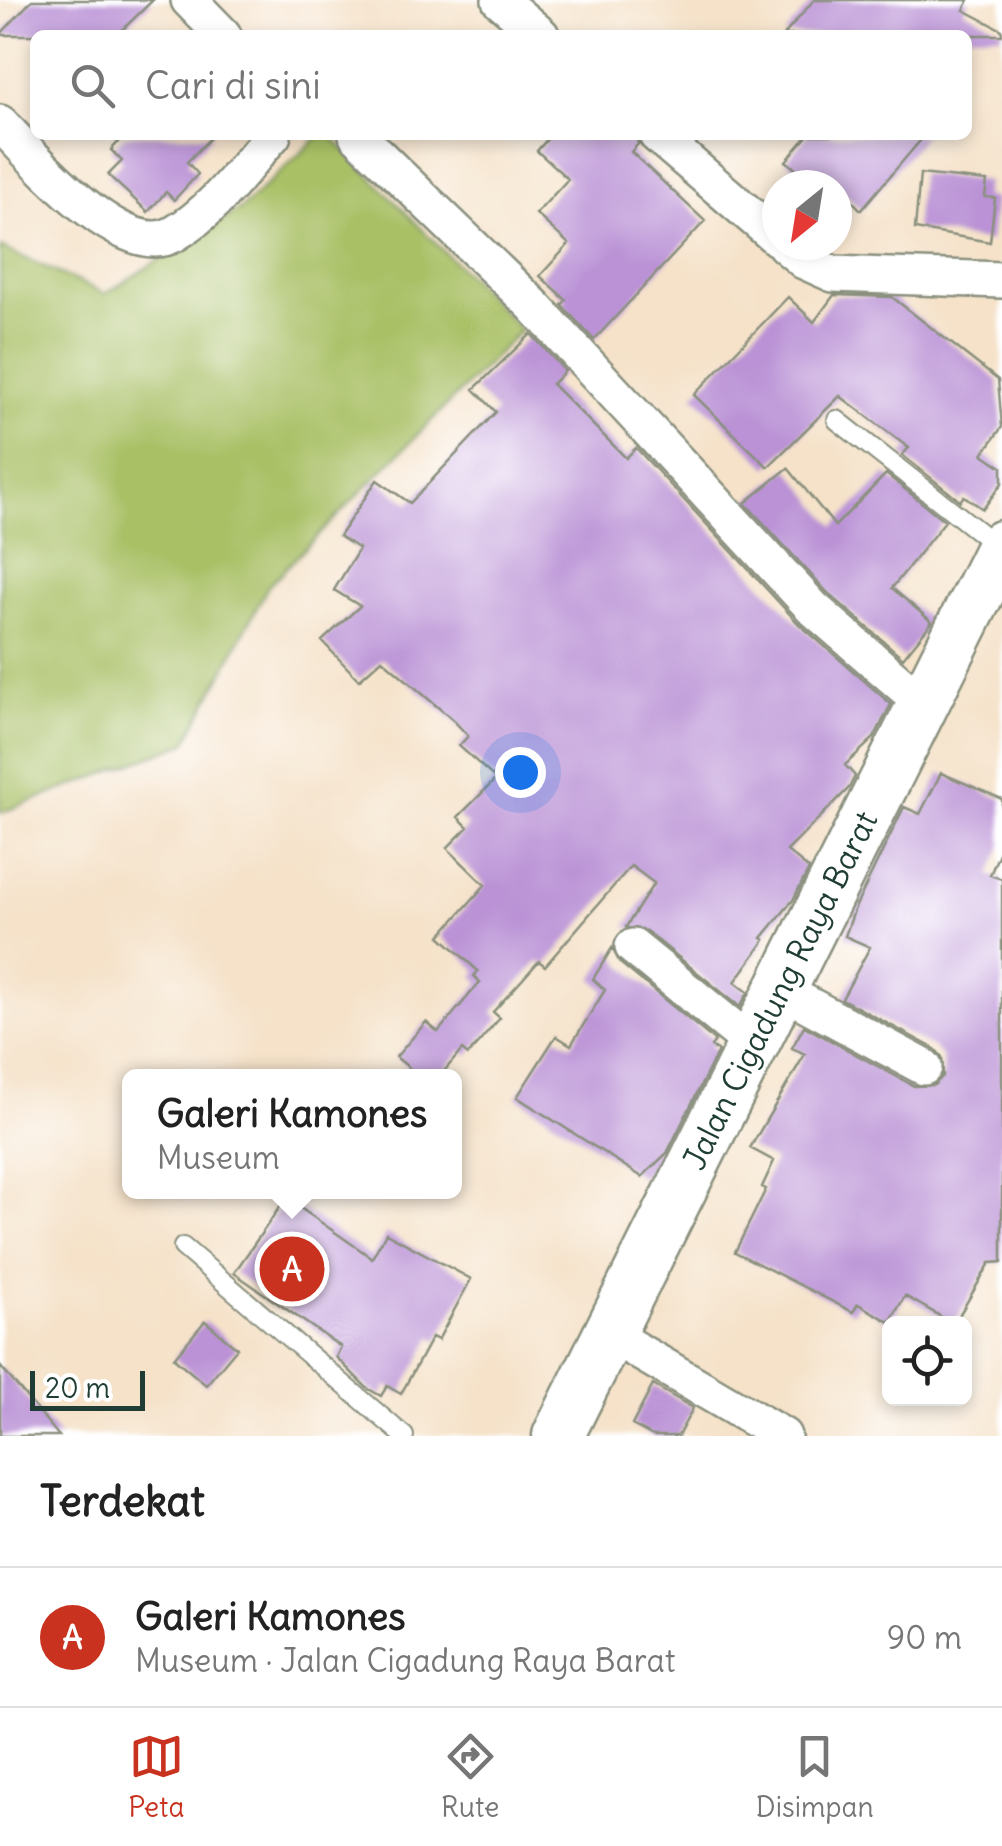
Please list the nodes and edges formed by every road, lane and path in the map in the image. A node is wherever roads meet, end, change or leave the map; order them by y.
1 (189, 0) edge
2 (500, 0) edge
3 (218, 30) edge
4 (535, 30) edge
5 (0, 123) edge
6 (269, 140) edge
7 (362, 140) edge
8 (663, 140) edge
9 (762, 225) edge
10 (803, 260) edge
11 (1002, 280) edge
12 (837, 420) dead end
13 (1001, 547) edge
14 (926, 704) junction
15 (633, 947) dead end
16 (779, 989) junction
17 (751, 1043) junction
18 (924, 1066) dead end
19 (182, 1247) dead end
20 (608, 1334) junction
21 (404, 1436) edge
22 (558, 1436) edge
23 (783, 1436) edge

1 - 3 street
2 - 4 street
5 - 6 street
7 - 14 street
8 - 9 street
10 - 11 street
12 - 13 lane
13 - 14 street, Jalan Cigadung Raya Barat
14 - 16 street, Jalan Cigadung Raya Barat
15 - 17 street
16 - 17 street, Jalan Cigadung Raya Barat
16 - 18 street
17 - 20 street, Jalan Cigadung Raya Barat
19 - 21 lane
20 - 22 street, Jalan Cigadung Raya Barat
20 - 23 street

